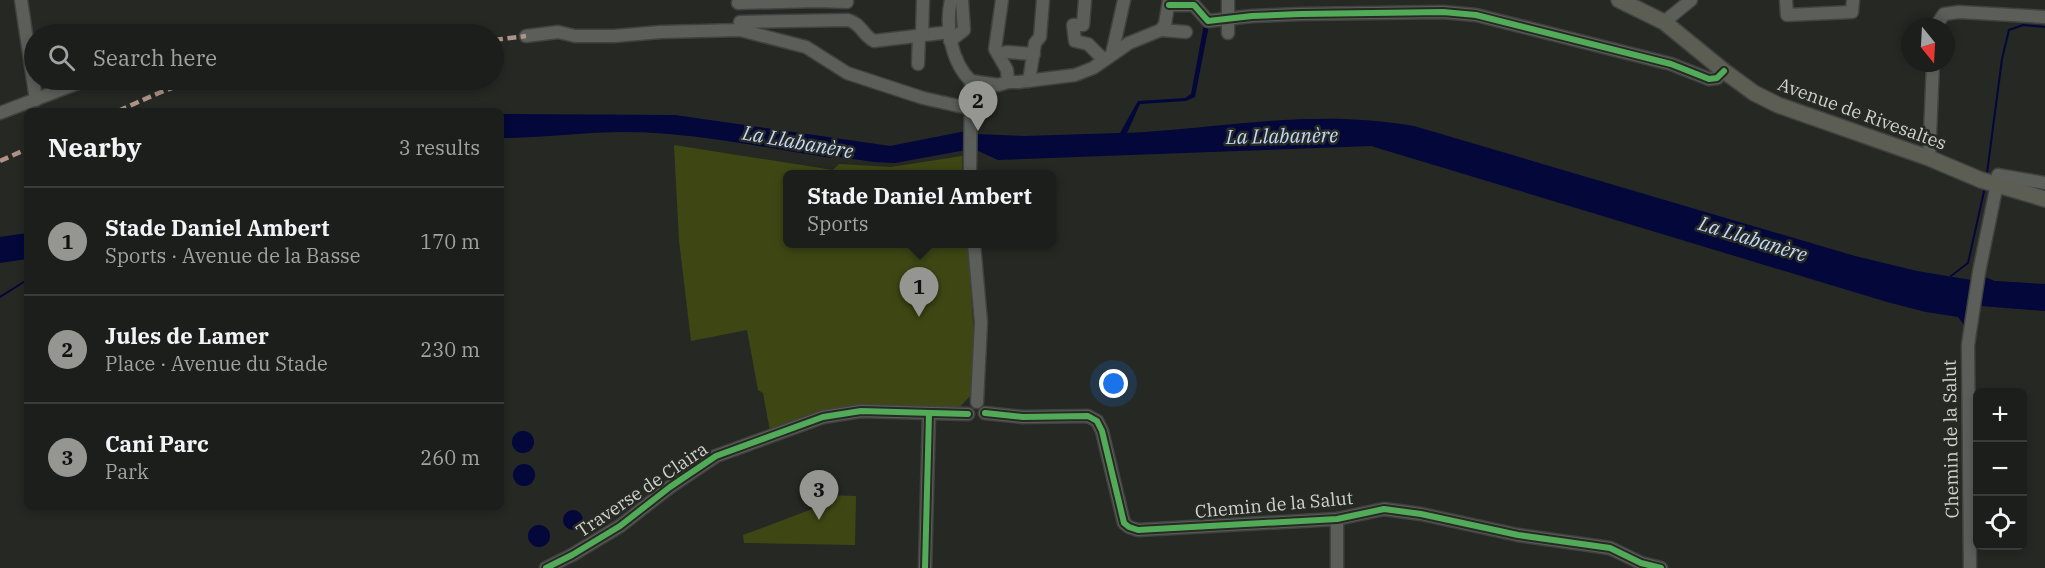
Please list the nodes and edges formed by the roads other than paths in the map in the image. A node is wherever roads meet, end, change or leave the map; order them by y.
1 (21, 0) edge
2 (817, 0) edge
3 (923, 0) edge
4 (951, 0) edge
5 (962, 0) edge
6 (1002, 0) edge
7 (1043, 0) edge
8 (1085, 0) edge
9 (1124, 0) edge
10 (1228, 0) edge
11 (1619, 0) edge
12 (1691, 0) edge
13 (1786, 0) edge
14 (1853, 0) edge
15 (738, 2) edge
16 (847, 2) dead end
17 (1169, 2) edge
18 (1194, 3) edge
19 (2045, 17) edge
20 (1941, 18) edge
21 (818, 20) junction
22 (1227, 20) junction
23 (1664, 22) junction
24 (25, 24) edge
25 (740, 26) junction
26 (1161, 30) junction
27 (1186, 32) dead end
28 (1228, 33) dead end
29 (921, 35) junction
30 (526, 36) dead end
31 (950, 36) junction
32 (998, 54) junction
33 (1034, 54) junction
34 (1108, 57) junction
35 (918, 64) dead end
36 (1724, 71) junction
37 (1933, 72) edge
38 (971, 81) junction
39 (1029, 81) junction
40 (1008, 82) junction
41 (34, 90) edge
42 (60, 90) edge
43 (36, 100) junction
44 (972, 109) junction
45 (0, 113) edge
46 (1929, 158) junction
47 (970, 170) edge
48 (1998, 180) junction
49 (2045, 183) edge
50 (2045, 199) edge
51 (974, 248) edge
52 (977, 402) junction
53 (985, 413) junction
54 (929, 414) junction
55 (968, 414) junction
56 (1337, 519) junction
57 (1643, 565) edge
58 (546, 568) edge
59 (925, 568) edge
60 (1337, 568) edge
61 (1660, 568) edge
62 (1970, 568) edge

1 - 24 street
2 - 15 street
2 - 16 street
2 - 21 street
3 - 29 street
4 - 31 street
5 - 31 street
6 - 32 street
7 - 33 street
8 - 34 street
9 - 34 street
10 - 22 street
11 - 23 main road, Avenue de Rivesaltes
12 - 23 street
13 - 14 street
15 - 25 street
17 - 18 street
17 - 26 street
18 - 22 street
19 - 20 street
21 - 25 street
21 - 29 street
22 - 28 street
22 - 36 street
23 - 36 main road, Avenue de Rivesaltes
25 - 30 street
25 - 44 street
26 - 27 street
26 - 34 street
29 - 31 street
29 - 35 street
31 - 38 street
32 - 33 street
32 - 40 street
33 - 39 street
34 - 39 street
36 - 46 main road, Avenue de Rivesaltes
37 - 46 street
38 - 40 street
38 - 44 street
39 - 40 street
41 - 43 street
42 - 43 street
43 - 45 street
44 - 47 street
46 - 48 main road, Avenue de Rivesaltes
48 - 49 street
48 - 50 main road, Avenue de Rivesaltes
48 - 62 street, Chemin de la Salut
51 - 52 street
52 - 53 street
52 - 55 street
53 - 55 street
53 - 56 street, Chemin de la Salut
54 - 55 street, Traverse de Claira
54 - 58 street, Traverse de Claira
54 - 59 street
56 - 57 street, Chemin de la Salut
56 - 60 street
57 - 61 street, Chemin de la Salut

